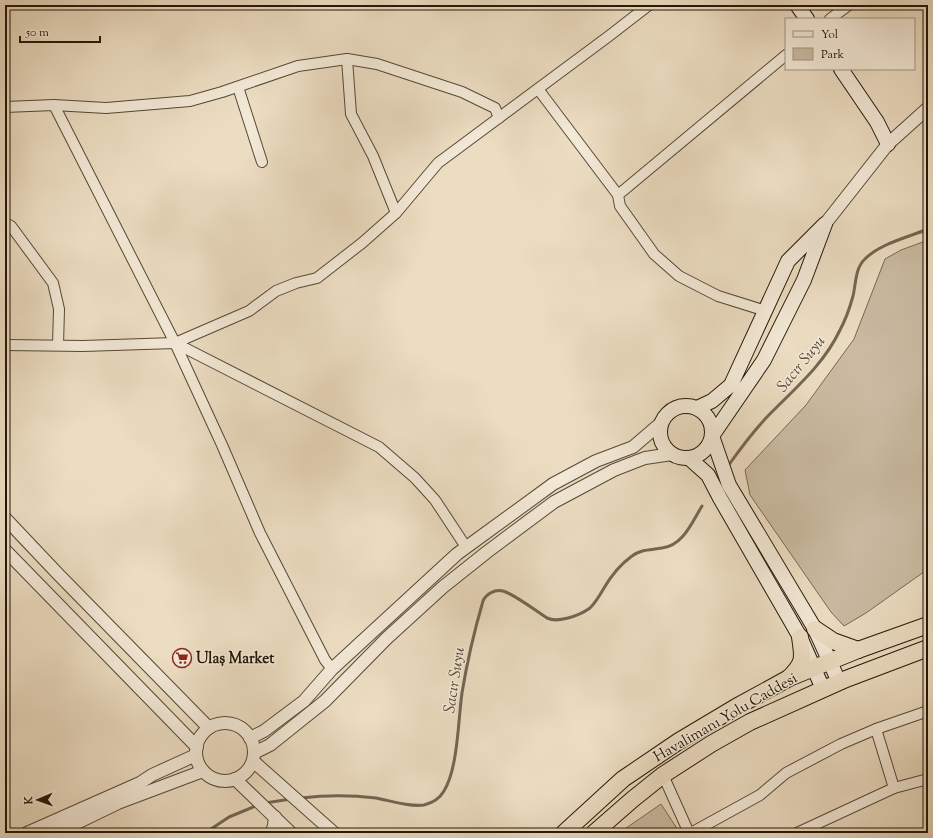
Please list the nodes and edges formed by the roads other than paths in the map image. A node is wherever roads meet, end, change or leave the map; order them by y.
1 (649, 5) edge
2 (797, 5) edge
3 (849, 5) edge
4 (806, 18) edge
5 (831, 18) edge
6 (785, 56) edge
7 (347, 59) junction
8 (842, 70) edge
9 (238, 87) junction
10 (538, 88) junction
11 (54, 105) junction
12 (5, 107) edge
13 (928, 108) edge
14 (499, 118) junction
15 (888, 144) junction
16 (262, 162) dead end
17 (618, 195) junction
18 (396, 213) junction
19 (5, 223) edge
20 (825, 224) junction
21 (766, 311) junction
22 (175, 343) junction
23 (5, 345) edge
24 (58, 345) junction
25 (697, 408) junction
26 (661, 423) junction
27 (712, 436) junction
28 (672, 454) junction
29 (689, 458) junction
30 (5, 518) edge
31 (466, 547) junction
32 (5, 550) edge
33 (928, 625) edge
34 (815, 629) junction
35 (800, 637) junction
36 (928, 648) edge
37 (858, 650) junction
38 (831, 662) junction
39 (814, 668) junction
40 (332, 669) junction
41 (789, 678) junction
42 (839, 682) junction
43 (823, 689) junction
44 (928, 711) edge
45 (209, 728) junction
46 (876, 729) junction
47 (250, 738) junction
48 (197, 751) junction
49 (253, 757) junction
50 (203, 771) junction
51 (663, 775) junction
52 (235, 779) junction
53 (928, 779) edge
54 (894, 788) junction
55 (275, 817) junction
56 (27, 833) edge
57 (56, 833) edge
58 (272, 833) edge
59 (291, 833) edge
60 (334, 833) edge
61 (564, 833) edge
62 (594, 833) edge
63 (690, 833) edge
64 (797, 833) edge

1 - 10 street
2 - 4 main road
3 - 5 street
6 - 17 street
7 - 9 street
7 - 14 street
7 - 18 street
8 - 15 main road
9 - 11 street
9 - 16 street
10 - 14 street
10 - 17 street
11 - 12 street
11 - 22 street
13 - 15 street
14 - 18 street
15 - 20 street
17 - 21 street
18 - 22 street
19 - 24 street
20 - 21 main road
20 - 27 main road
21 - 25 main road
22 - 24 street
22 - 31 street
22 - 40 street
23 - 24 street
25 - 26 main road
25 - 27 main road
26 - 28 main road
26 - 31 street
27 - 29 main road
27 - 34 main road
28 - 29 main road
28 - 49 street
29 - 35 main road
30 - 45 street
31 - 40 street
32 - 48 street
33 - 37 highway, Havalimanı Yolu Caddesi
34 - 37 highway
34 - 38 main road
35 - 39 main road
35 - 41 highway
36 - 42 highway, Havalimanı Yolu Caddesi
37 - 38 highway, Havalimanı Yolu Caddesi
38 - 39 highway, Havalimanı Yolu Caddesi
38 - 42 main road
39 - 41 highway, Havalimanı Yolu Caddesi
39 - 43 main road
40 - 47 street
41 - 61 highway, Havalimanı Yolu Caddesi
42 - 43 highway, Havalimanı Yolu Caddesi
43 - 51 highway, Havalimanı Yolu Caddesi
44 - 46 street
45 - 47 street
45 - 48 street
46 - 54 street
46 - 63 street
47 - 49 street
48 - 50 street
48 - 56 street
49 - 52 street
49 - 60 street
50 - 52 street
50 - 57 street
51 - 62 highway, Havalimanı Yolu Caddesi
51 - 63 street
52 - 55 street
53 - 54 street
54 - 64 street
55 - 58 street
55 - 59 street

